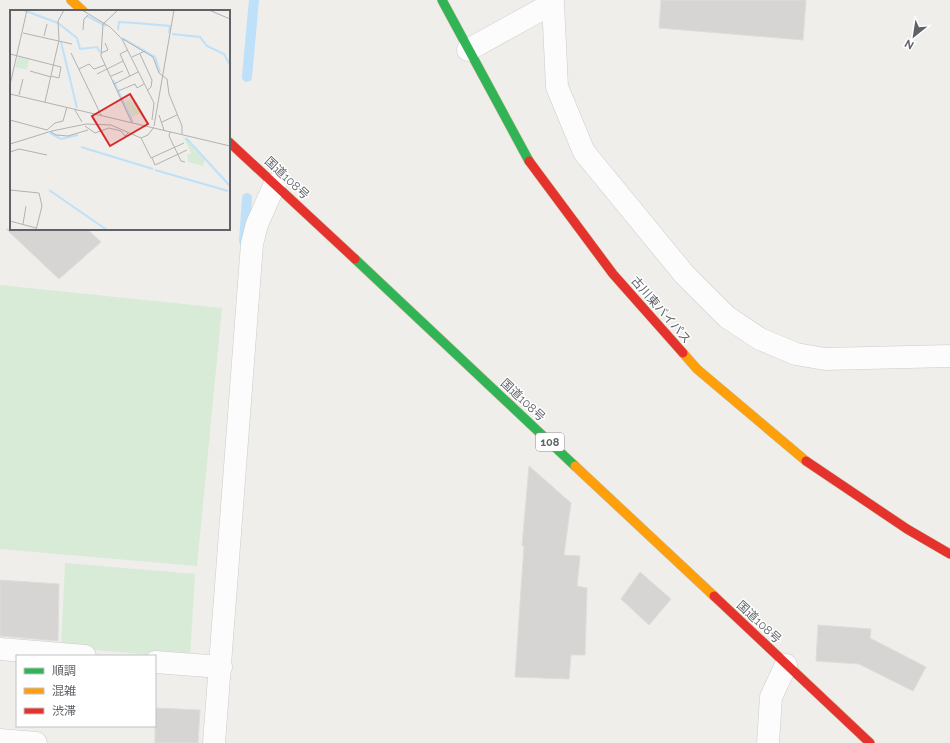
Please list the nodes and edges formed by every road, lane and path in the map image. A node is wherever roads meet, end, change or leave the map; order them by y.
1 (71, 0) edge
2 (442, 0) edge
3 (82, 10) edge
4 (468, 50) junction
5 (230, 143) edge
6 (275, 184) junction
7 (950, 356) edge
8 (950, 554) edge
9 (0, 649) edge
10 (73, 655) edge
11 (156, 662) edge
12 (786, 664) junction
13 (221, 668) junction
14 (0, 740) edge
15 (36, 743) edge
16 (214, 743) edge
17 (768, 743) edge
18 (870, 743) edge

1 - 3 highway
2 - 4 highway, 古川東バイパス
4 - 7 street
4 - 8 highway, 古川東バイパス
5 - 6 highway, 国道108号 / 108
6 - 12 highway, 国道108号 / 108
6 - 13 street
9 - 10 street
11 - 13 street
12 - 17 street
12 - 18 highway, 国道108号 / 108
13 - 16 street
14 - 15 street

